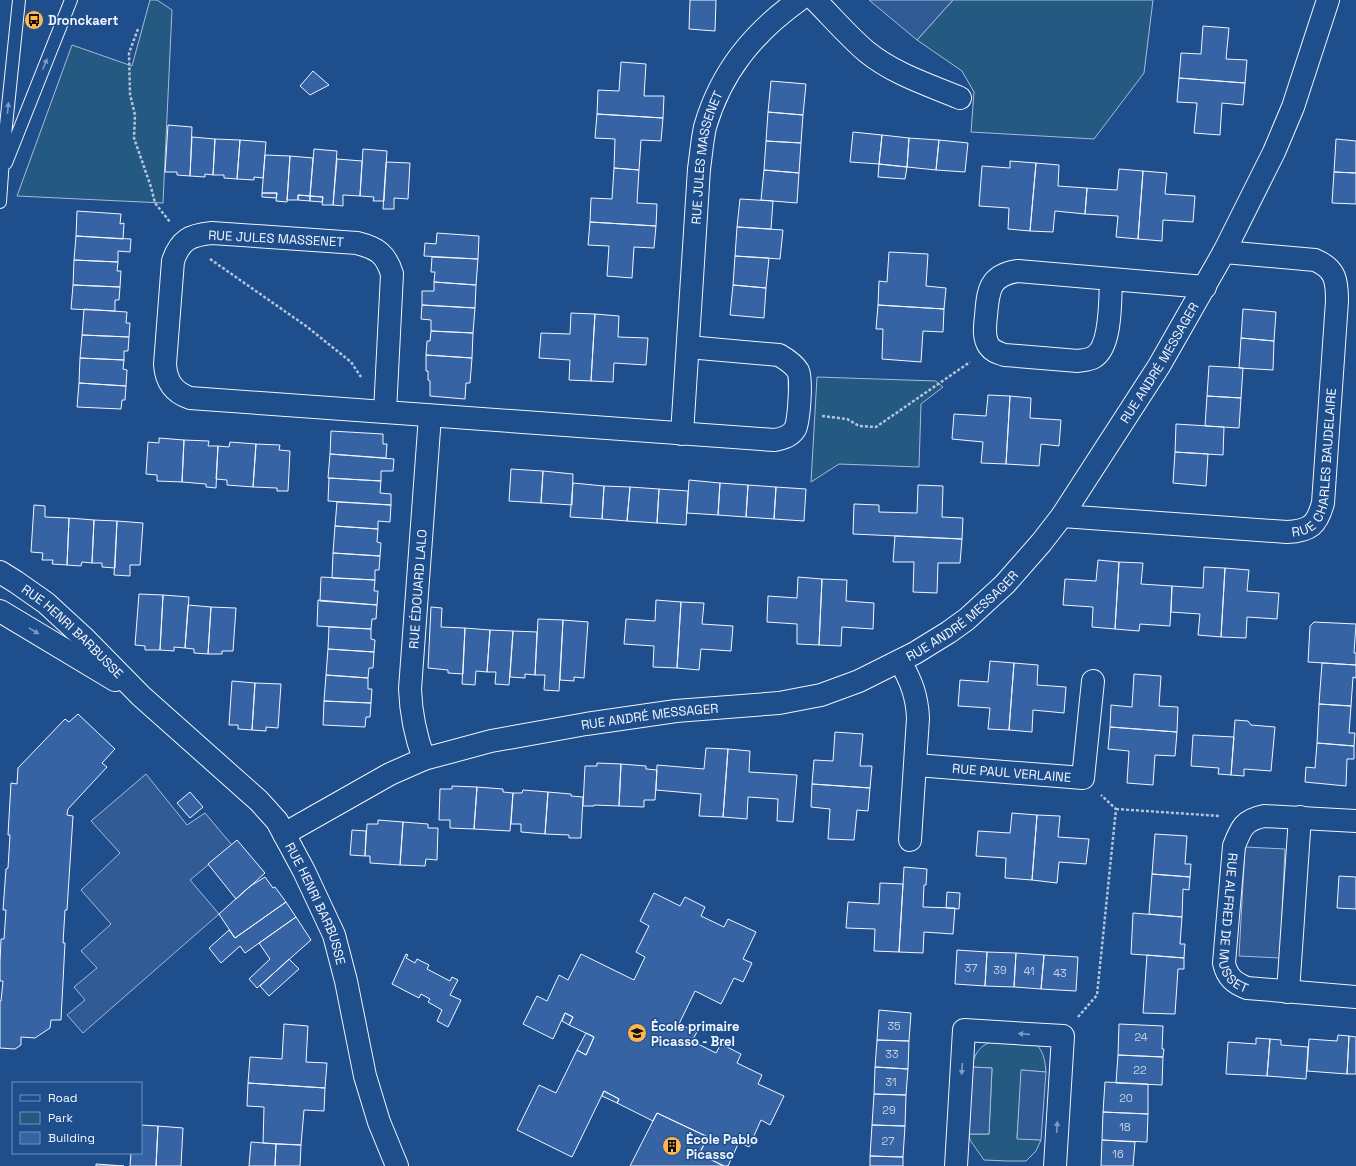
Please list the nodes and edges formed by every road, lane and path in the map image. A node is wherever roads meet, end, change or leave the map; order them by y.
1 (19, 0) edge
2 (71, 0) edge
3 (799, 0) edge
4 (815, 0) edge
5 (1328, 0) edge
6 (138, 29) dead end
7 (960, 98) dead end
8 (1, 176) edge
9 (0, 202) edge
10 (185, 241) junction
11 (1224, 252) junction
12 (1111, 279) junction
13 (1205, 287) junction
14 (688, 347) junction
15 (990, 348) junction
16 (363, 381) dead end
17 (385, 412) junction
18 (430, 416) junction
19 (797, 421) junction
20 (682, 434) junction
21 (1062, 516) junction
22 (0, 572) edge
23 (0, 611) edge
24 (900, 661) junction
25 (1093, 681) dead end
26 (142, 696) junction
27 (424, 759) junction
28 (916, 765) junction
29 (1083, 778) junction
30 (1116, 809) junction
31 (1300, 818) junction
32 (1252, 819) junction
33 (1356, 821) edge
34 (284, 834) junction
35 (910, 840) dead end
36 (1288, 992) junction
37 (1356, 997) edge
38 (1063, 1036) junction
39 (397, 1166) edge
40 (956, 1166) edge
41 (1055, 1166) edge

8 -> 1 lane
8 -> 2 lane
3 - 14 street, RUE JULES MASSENET
4 - 7 street
5 - 11 street, RUE ANDRÉ MESSAGER
6 - 10 path
8 - 9 lane
10 - 16 path
10 - 17 street, RUE JULES MASSENET
10 - 17 street
11 - 13 street, RUE ANDRÉ MESSAGER
11 - 21 street, RUE CHARLES BAUDELAIRE
12 - 13 street
12 - 15 street
12 - 15 street
13 - 21 street, RUE ANDRÉ MESSAGER
14 - 19 street
14 - 20 street, RUE JULES MASSENET
15 - 19 path
17 - 18 street
18 - 20 street
18 - 27 street, RUE ÉDOUARD LALO
19 - 20 street
21 - 24 street, RUE ANDRÉ MESSAGER
22 - 26 street, RUE HENRI BARBUSSE
23 -> 26 street, RUE HENRI BARBUSSE
24 - 27 street, RUE ANDRÉ MESSAGER
24 - 28 street
25 - 29 street, RUE PAUL VERLAINE
26 - 34 street, RUE HENRI BARBUSSE
27 - 34 street, RUE ANDRÉ MESSAGER
28 - 29 street, RUE PAUL VERLAINE
28 - 35 street
29 - 30 path
30 - 32 path
30 - 38 path
31 - 32 street
31 - 33 street
31 - 36 street
32 - 36 street, RUE ALFRED DE MUSSET
34 - 39 street, RUE HENRI BARBUSSE
36 - 37 street, RUE ALFRED DE MUSSET
38 -> 40 street
41 -> 38 street

